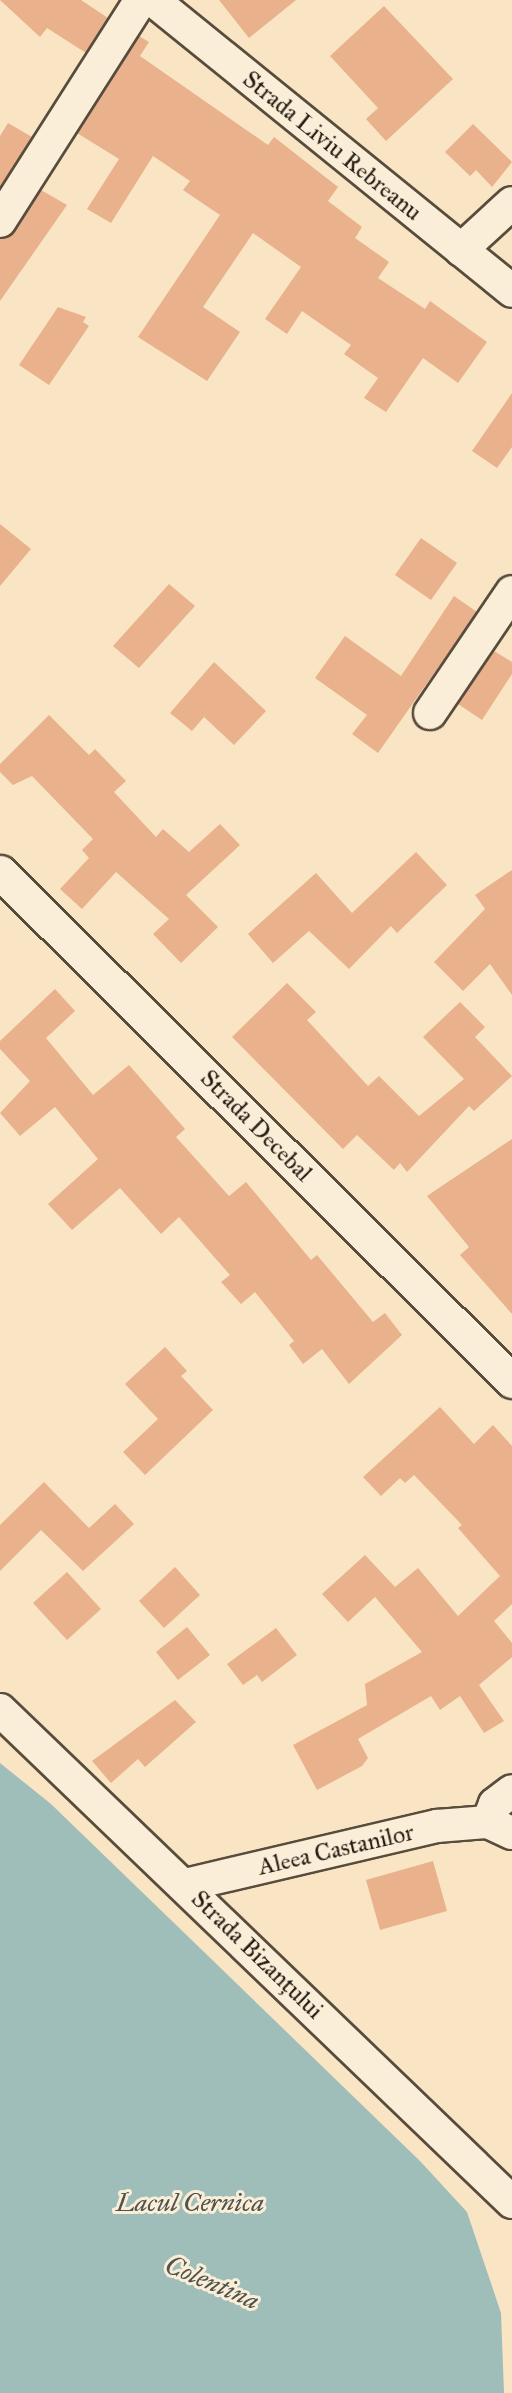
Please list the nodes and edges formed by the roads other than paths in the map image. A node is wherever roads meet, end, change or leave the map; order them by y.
1 (141, 0) edge
2 (153, 0) edge
3 (512, 203) edge
4 (0, 221) edge
5 (461, 250) junction
6 (512, 291) edge
7 (512, 592) edge
8 (430, 714) dead end
9 (0, 872) edge
10 (512, 1381) edge
11 (0, 1710) edge
12 (512, 1791) edge
13 (500, 1827) edge
14 (185, 1885) junction
15 (512, 2202) edge

1 - 4 street
2 - 5 street, Strada Liviu Rebreanu
3 - 5 street
5 - 6 street, Strada Liviu Rebreanu
7 - 8 street
9 - 10 main road, Strada Decebal
11 - 14 street, Strada Bizanțului
12 - 13 street
13 - 14 street, Aleea Castanilor
14 - 15 street, Strada Bizanțului

